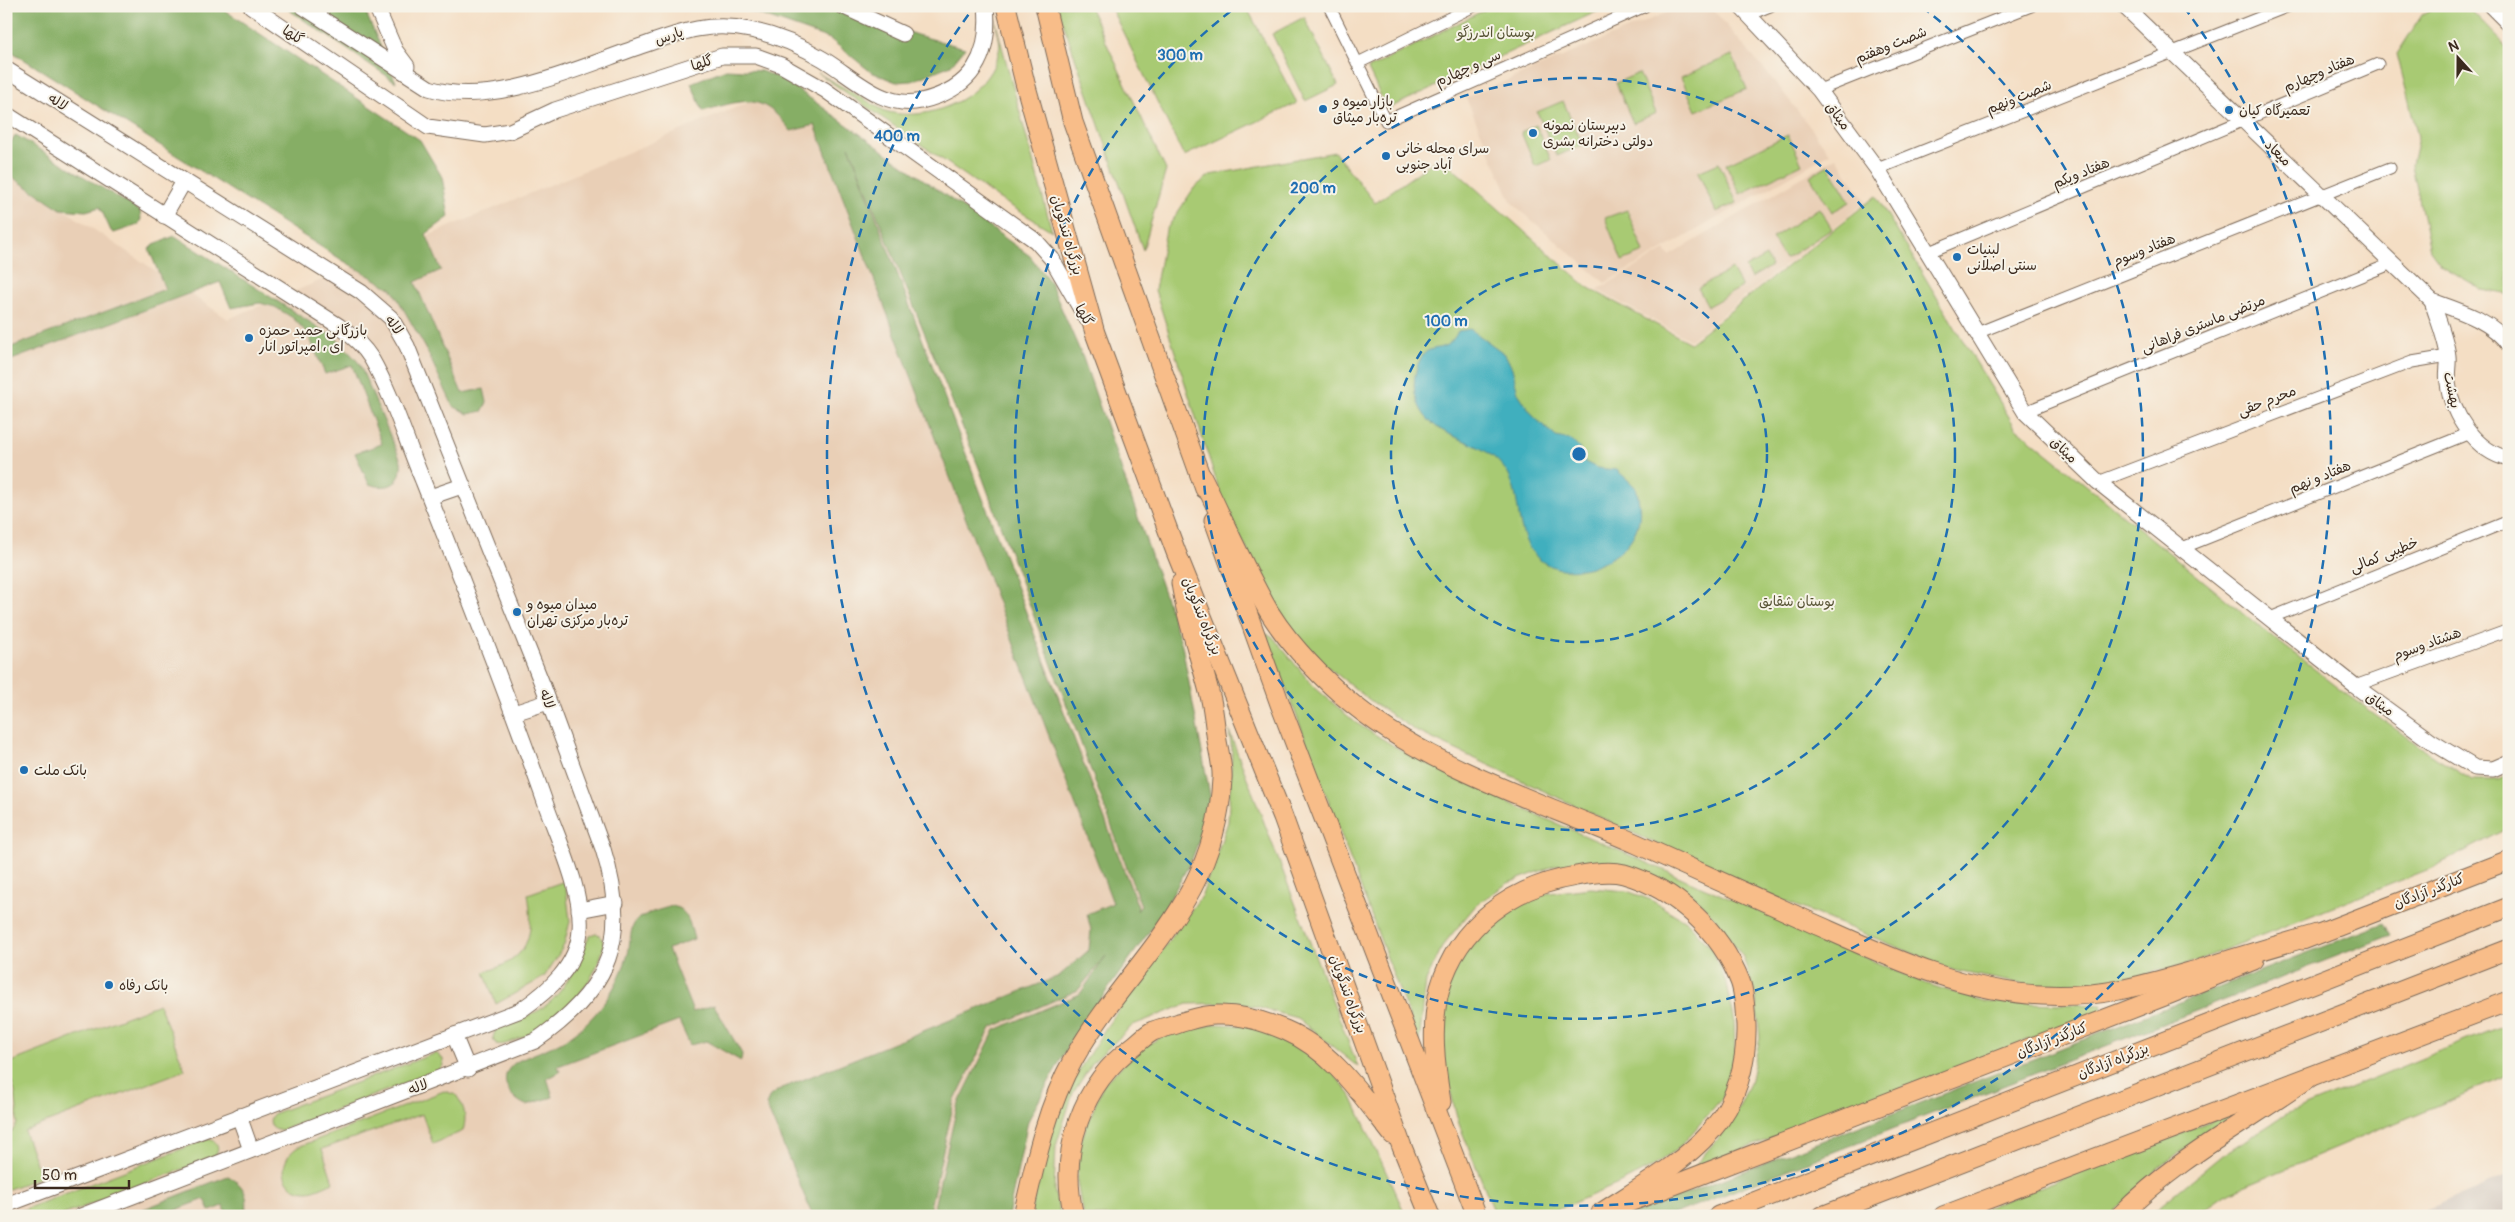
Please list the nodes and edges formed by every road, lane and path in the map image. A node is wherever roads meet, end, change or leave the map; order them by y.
1 (251, 6) edge
2 (302, 6) edge
3 (376, 6) edge
4 (986, 6) edge
5 (1006, 6) edge
6 (1045, 6) edge
7 (1329, 6) edge
8 (1474, 6) edge
9 (1645, 6) edge
10 (1770, 6) edge
11 (2031, 6) edge
12 (2124, 6) edge
13 (2289, 6) edge
14 (2491, 6) edge
15 (846, 7) edge
16 (1744, 11) edge
17 (2509, 24) edge
18 (904, 34) dead end
19 (2172, 52) junction
20 (1358, 64) junction
21 (2378, 64) dead end
22 (407, 66) dead end
23 (6, 69) edge
24 (1819, 90) junction
25 (6, 114) edge
26 (2245, 122) junction
27 (2390, 168) dead end
28 (1877, 169) junction
29 (184, 183) junction
30 (2322, 196) junction
31 (164, 216) junction
32 (1929, 252) junction
33 (2393, 263) junction
34 (2432, 300) junction
35 (1095, 333) junction
36 (1977, 333) junction
37 (2509, 345) edge
38 (2448, 356) junction
39 (2026, 412) junction
40 (2470, 433) junction
41 (2507, 460) edge
42 (1202, 477) junction
43 (2098, 482) junction
44 (462, 486) junction
45 (430, 497) junction
46 (2509, 521) edge
47 (2182, 548) junction
48 (1176, 552) junction
49 (2270, 618) junction
50 (2509, 630) edge
51 (2355, 686) junction
52 (548, 702) junction
53 (514, 713) junction
54 (2507, 763) edge
55 (2509, 860) edge
56 (616, 903) junction
57 (2509, 907) edge
58 (580, 910) junction
59 (2317, 934) junction
60 (2509, 949) edge
61 (2509, 1001) edge
62 (454, 1035) junction
63 (468, 1069) junction
64 (2310, 1077) junction
65 (239, 1116) junction
66 (1445, 1133) junction
67 (1402, 1146) junction
68 (251, 1150) junction
69 (6, 1205) edge
70 (1475, 1211) edge
71 (1597, 1214) edge
72 (81, 1216) edge
73 (1023, 1216) edge
74 (1074, 1216) edge
75 (1430, 1216) edge
76 (1718, 1216) edge
77 (1822, 1216) edge
78 (1944, 1216) edge
79 (2120, 1216) edge

1 - 35 street, گلها
2 - 4 street, پارس
3 - 22 street
5 - 35 main road, بزرگراه تندگویان
6 - 42 main road
7 - 20 street
8 - 20 street
9 - 20 street, سی و چهارم
10 - 16 street
11 - 24 street, شصت وهفتم
12 - 19 street, میعاد
13 - 19 street, شصت ونهم
14 - 17 street
15 - 18 street
16 - 24 street, میثاق
19 - 26 street, میعاد
19 - 28 street, شصت ونهم
21 - 26 street, هفتاد وچهارم
23 - 29 street, لاله
24 - 28 street, میثاق
25 - 31 street
26 - 30 street, میعاد
26 - 32 street, هفتاد ویکم
27 - 30 street, هفتاد وسوم
28 - 32 street, میثاق
29 - 31 street
29 - 44 street, لاله
30 - 33 street, میعاد
30 - 36 street, هفتاد وسوم
31 - 45 street
32 - 36 street, میثاق
33 - 34 street, میعاد
33 - 39 street, مرتضی ماستری فراهانی
34 - 37 street
34 - 38 street, بهشت
35 - 48 main road, بزرگراه تندگویان
36 - 39 street, میثاق
38 - 40 street, بهشت
38 - 43 street, محرم حقی
39 - 43 street, میثاق
40 - 41 street, بهشت
40 - 47 street, هفتاد و نهم
42 - 59 main road
42 - 66 main road
43 - 47 street, میثاق
44 - 45 street
44 - 52 street, لاله
45 - 53 street
46 - 49 street, خطیبی کمالی
47 - 49 street, میثاق
48 - 67 main road, بزرگراه تندگویان
48 - 73 main road
49 - 51 street, میثاق
50 - 51 street, هشتاد وسوم
51 - 54 street, میثاق
52 - 53 street
52 - 56 street, لاله
53 - 58 street
55 - 59 main road, کنارگذر آزادگان
56 - 58 street
56 - 63 street, لاله
57 - 76 main road, بزرگراه آزادگان
58 - 62 street
59 - 71 main road, کنارگذر آزادگان
60 - 77 main road
61 - 64 main road
62 - 63 street
62 - 65 street
63 - 68 street, لاله
64 - 78 main road
64 - 79 main road
65 - 68 street
65 - 69 street
66 - 70 main road
66 - 71 main road
67 - 74 main road
67 - 75 main road, بزرگراه تندگویان
68 - 72 street, لاله

